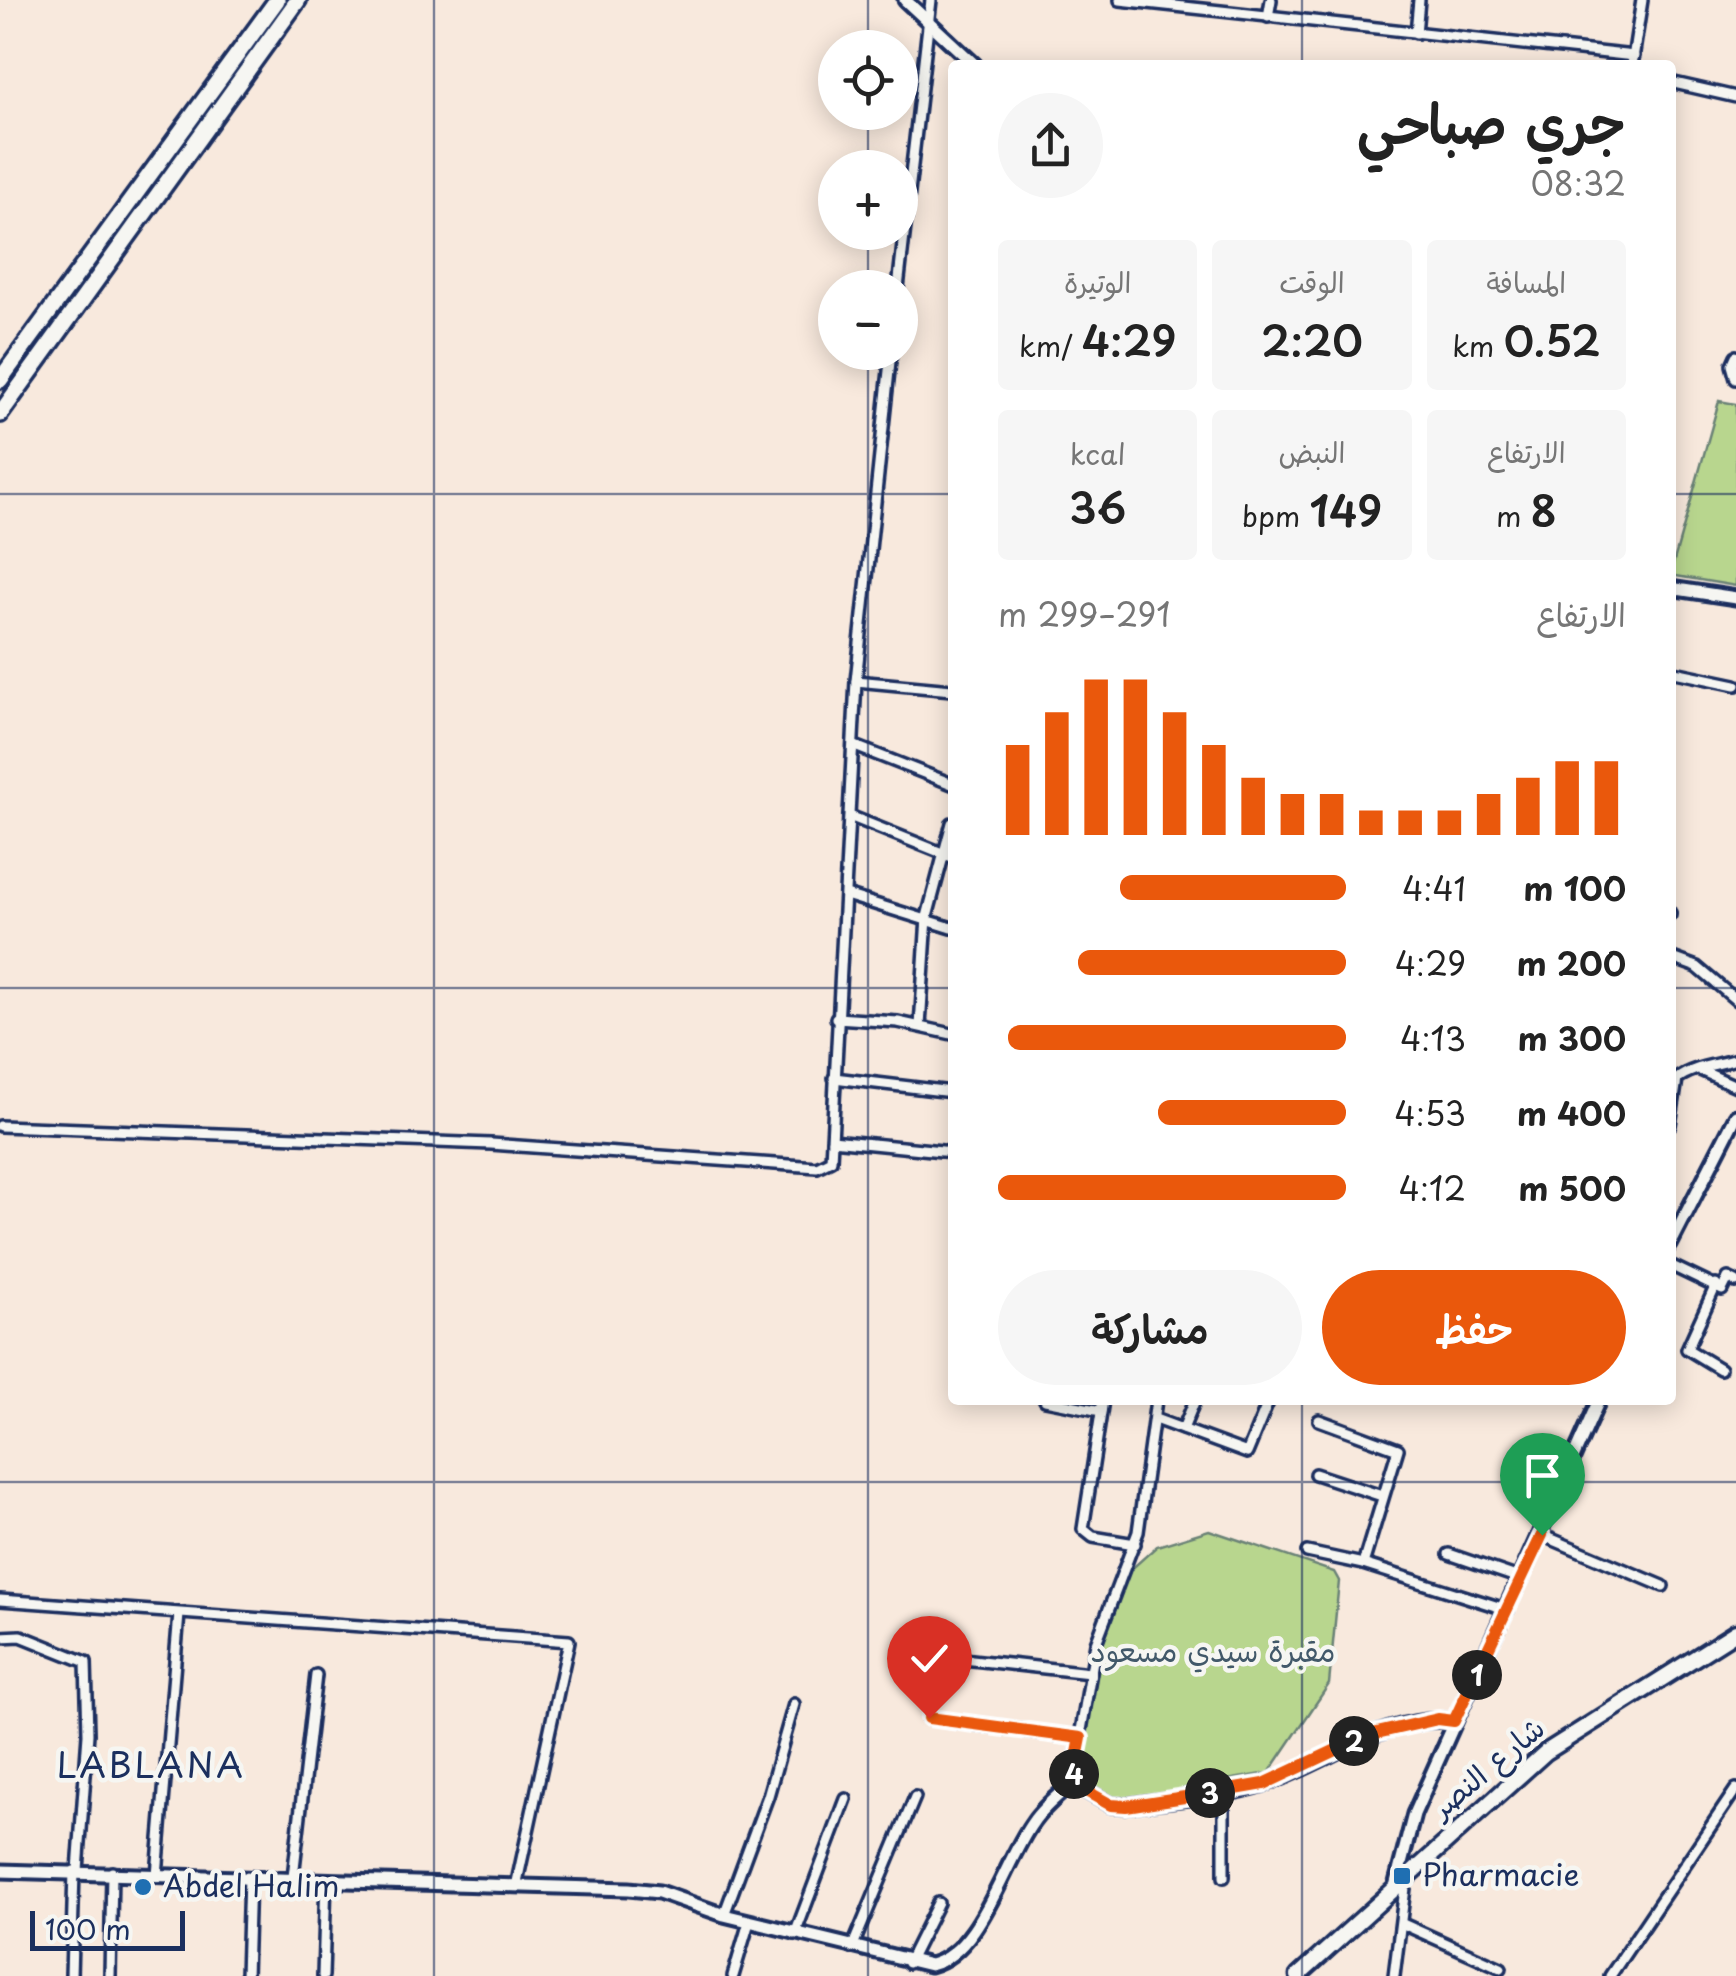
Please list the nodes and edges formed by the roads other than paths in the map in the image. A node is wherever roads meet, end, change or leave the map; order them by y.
1 (266, 0) edge
2 (277, 0) edge
3 (905, 0) edge
4 (930, 0) edge
5 (1121, 0) edge
6 (1270, 0) edge
7 (1419, 0) edge
8 (1642, 0) edge
9 (298, 1) edge
10 (1268, 17) junction
11 (927, 18) junction
12 (1416, 34) junction
13 (236, 58) junction
14 (970, 60) edge
15 (1625, 60) edge
16 (1633, 60) edge
17 (1676, 83) edge
18 (1736, 97) edge
19 (900, 270) edge
20 (1736, 356) edge
21 (889, 370) edge
22 (1736, 379) edge
23 (0, 380) edge
24 (0, 414) edge
25 (1676, 589) edge
26 (1736, 598) edge
27 (1676, 672) edge
28 (856, 681) junction
29 (1736, 685) edge
30 (948, 690) edge
31 (855, 746) junction
32 (948, 782) edge
33 (852, 817) junction
34 (948, 855) edge
35 (846, 895) junction
36 (927, 918) junction
37 (948, 926) edge
38 (1676, 958) edge
39 (1736, 1000) edge
40 (836, 1018) junction
41 (920, 1026) junction
42 (948, 1033) edge
43 (1736, 1059) edge
44 (1702, 1071) junction
45 (834, 1078) junction
46 (1676, 1086) edge
47 (1736, 1086) edge
48 (948, 1092) edge
49 (1736, 1116) edge
50 (0, 1126) edge
51 (832, 1140) junction
52 (948, 1152) edge
53 (1676, 1233) edge
54 (1676, 1267) edge
55 (1736, 1282) edge
56 (1716, 1284) junction
57 (1720, 1370) dead end
58 (1102, 1405) edge
59 (1156, 1405) edge
60 (1193, 1405) edge
61 (1267, 1405) edge
62 (1597, 1405) edge
63 (1155, 1418) junction
64 (1319, 1420) dead end
65 (1183, 1429) junction
66 (1315, 1474) dead end
67 (1382, 1496) junction
68 (1542, 1535) junction
69 (1135, 1544) junction
70 (1308, 1552) dead end
71 (1449, 1554) dead end
72 (1364, 1564) junction
73 (1522, 1580) junction
74 (1663, 1586) dead end
75 (0, 1600) edge
76 (1508, 1610) junction
77 (179, 1614) junction
78 (1736, 1632) edge
79 (0, 1637) edge
80 (918, 1654) dead end
81 (1090, 1674) junction
82 (316, 1675) dead end
83 (794, 1704) dead end
84 (929, 1718) dead end
85 (1454, 1721) junction
86 (1081, 1738) junction
87 (1072, 1783) junction
88 (1736, 1789) edge
89 (1224, 1791) junction
90 (915, 1797) dead end
91 (846, 1798) dead end
92 (0, 1870) edge
93 (76, 1871) junction
94 (112, 1872) junction
95 (156, 1875) junction
96 (294, 1877) junction
97 (1224, 1877) dead end
98 (249, 1878) junction
99 (1401, 1879) junction
100 (326, 1880) junction
101 (517, 1882) junction
102 (938, 1903) dead end
103 (724, 1915) junction
104 (749, 1922) junction
105 (1403, 1924) junction
106 (795, 1934) junction
107 (852, 1948) junction
108 (908, 1963) junction
109 (1500, 1968) dead end
110 (929, 1970) edge
111 (71, 1976) edge
112 (110, 1976) edge
113 (246, 1976) edge
114 (323, 1976) edge
115 (733, 1976) edge
116 (1298, 1976) edge
117 (1394, 1976) edge
118 (1610, 1976) edge

1 - 13 highway
2 - 13 highway
3 - 11 street
4 - 11 street
5 - 10 street
6 - 10 street
7 - 12 street
8 - 16 street
9 - 24 highway
10 - 12 street
11 - 14 street
11 - 19 street
12 - 15 street
13 - 23 highway
17 - 18 street
20 - 22 street
21 - 28 street
25 - 26 street
27 - 29 street
28 - 30 street
28 - 31 street
31 - 32 street
31 - 33 street
33 - 34 street
33 - 35 street
34 - 36 street
35 - 36 street
35 - 40 street
36 - 37 street
36 - 41 street
38 - 39 street
40 - 41 street
40 - 45 street
41 - 42 street
43 - 44 street
44 - 46 street
44 - 47 street
45 - 48 street
45 - 51 street
49 - 53 street
50 - 51 street
51 - 52 street
54 - 56 street
55 - 56 street
56 - 57 street
58 - 69 street
59 - 63 street
60 - 65 street
61 - 65 street
62 - 68 street
63 - 65 street
63 - 69 street
64 - 67 street
66 - 67 street
67 - 72 street
68 - 73 street
68 - 74 street
69 - 81 street
70 - 72 street
71 - 73 street
72 - 76 street
73 - 76 street
75 - 77 street
76 - 85 street
77 - 95 street
77 - 101 street
78 - 99 main road, شارع النصر
79 - 93 street
80 - 81 street
81 - 86 street
82 - 96 street
83 - 103 street
84 - 86 street
85 - 89 street
85 - 99 street
86 - 87 street
87 - 89 street
87 - 110 street
88 - 118 street
89 - 97 street
90 - 107 street
91 - 106 street
92 - 93 street
93 - 94 street
93 - 111 street
94 - 95 street
94 - 112 street
95 - 98 street
96 - 98 street
96 - 100 street
98 - 113 street
99 - 105 street
99 - 116 main road, شارع النصر
100 - 101 street
100 - 114 street
101 - 103 street
102 - 108 street
103 - 104 street
104 - 106 street
104 - 115 street
105 - 109 street
105 - 117 street
106 - 107 street
107 - 108 street
108 - 110 street

